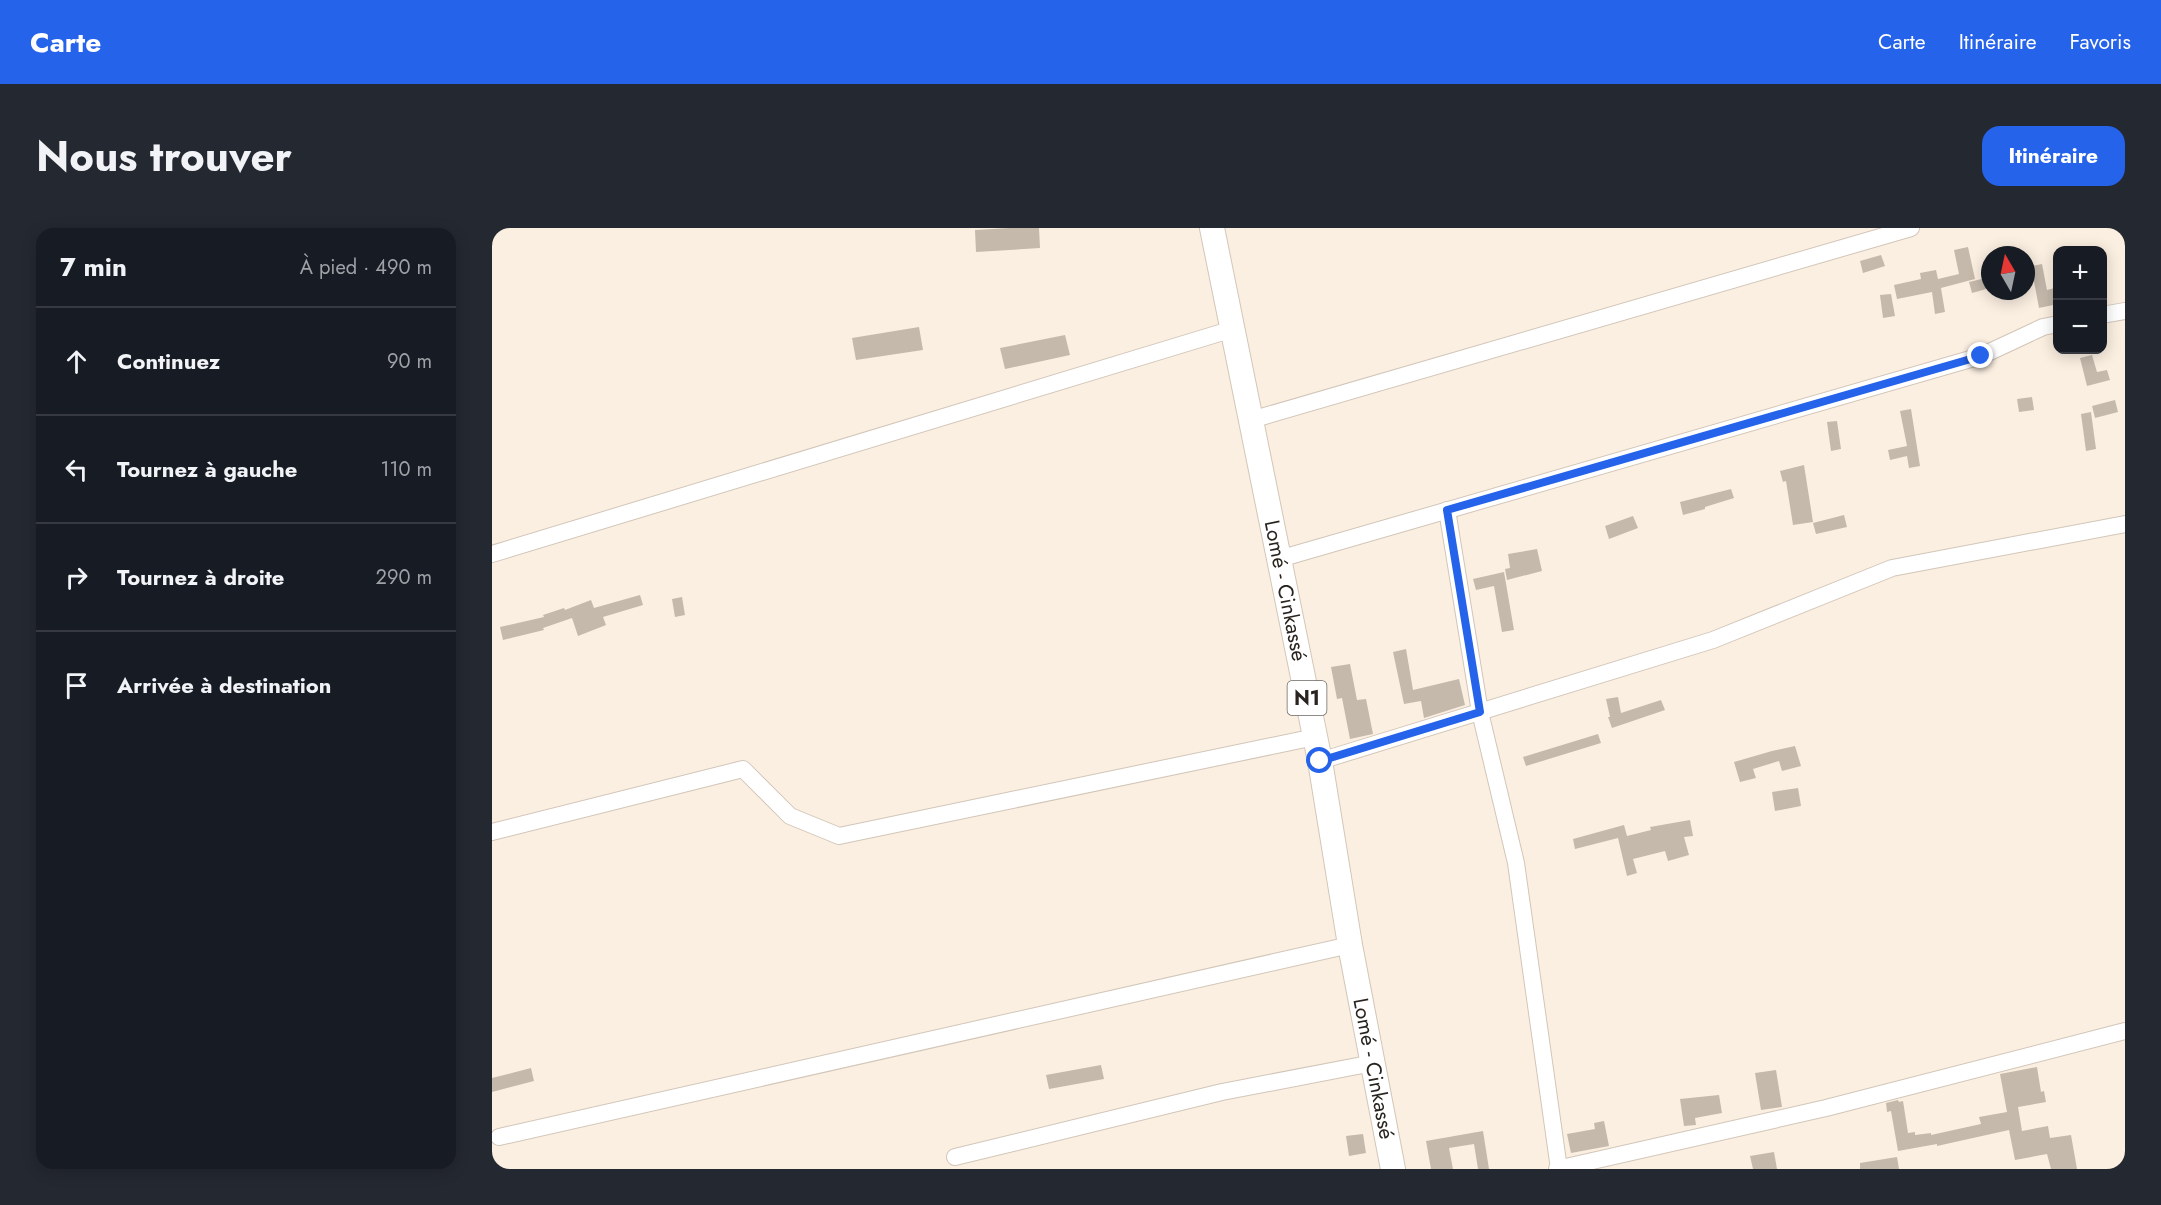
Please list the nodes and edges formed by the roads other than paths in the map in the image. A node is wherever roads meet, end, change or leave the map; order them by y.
1 (1212, 228) edge
2 (1911, 228) edge
3 (2125, 311) edge
4 (2107, 314) edge
5 (2053, 325) edge
6 (1233, 329) junction
7 (1251, 420) junction
8 (1447, 510) junction
9 (2125, 524) edge
10 (492, 554) edge
11 (1279, 559) junction
12 (1480, 712) junction
13 (1315, 737) junction
14 (1320, 761) junction
15 (492, 832) edge
16 (1350, 945) junction
17 (2125, 1031) edge
18 (1373, 1063) junction
19 (499, 1137) dead end
20 (955, 1157) dead end
21 (1393, 1169) edge
22 (1558, 1169) edge

1 - 6 highway, Lomé - Cinkassé / N1
2 - 7 street
3 - 4 street
5 - 8 street
6 - 7 highway, Lomé - Cinkassé / N1
6 - 10 street
7 - 11 highway, Lomé - Cinkassé / N1
8 - 11 street
8 - 12 street
9 - 12 street
11 - 13 highway, Lomé - Cinkassé / N1
12 - 14 street
12 - 22 street
13 - 14 highway, Lomé - Cinkassé / N1
13 - 15 street
14 - 16 highway, Lomé - Cinkassé / N1
16 - 18 highway, Lomé - Cinkassé / N1
16 - 19 street
17 - 22 street
18 - 20 street
18 - 21 highway, Lomé - Cinkassé / N1

